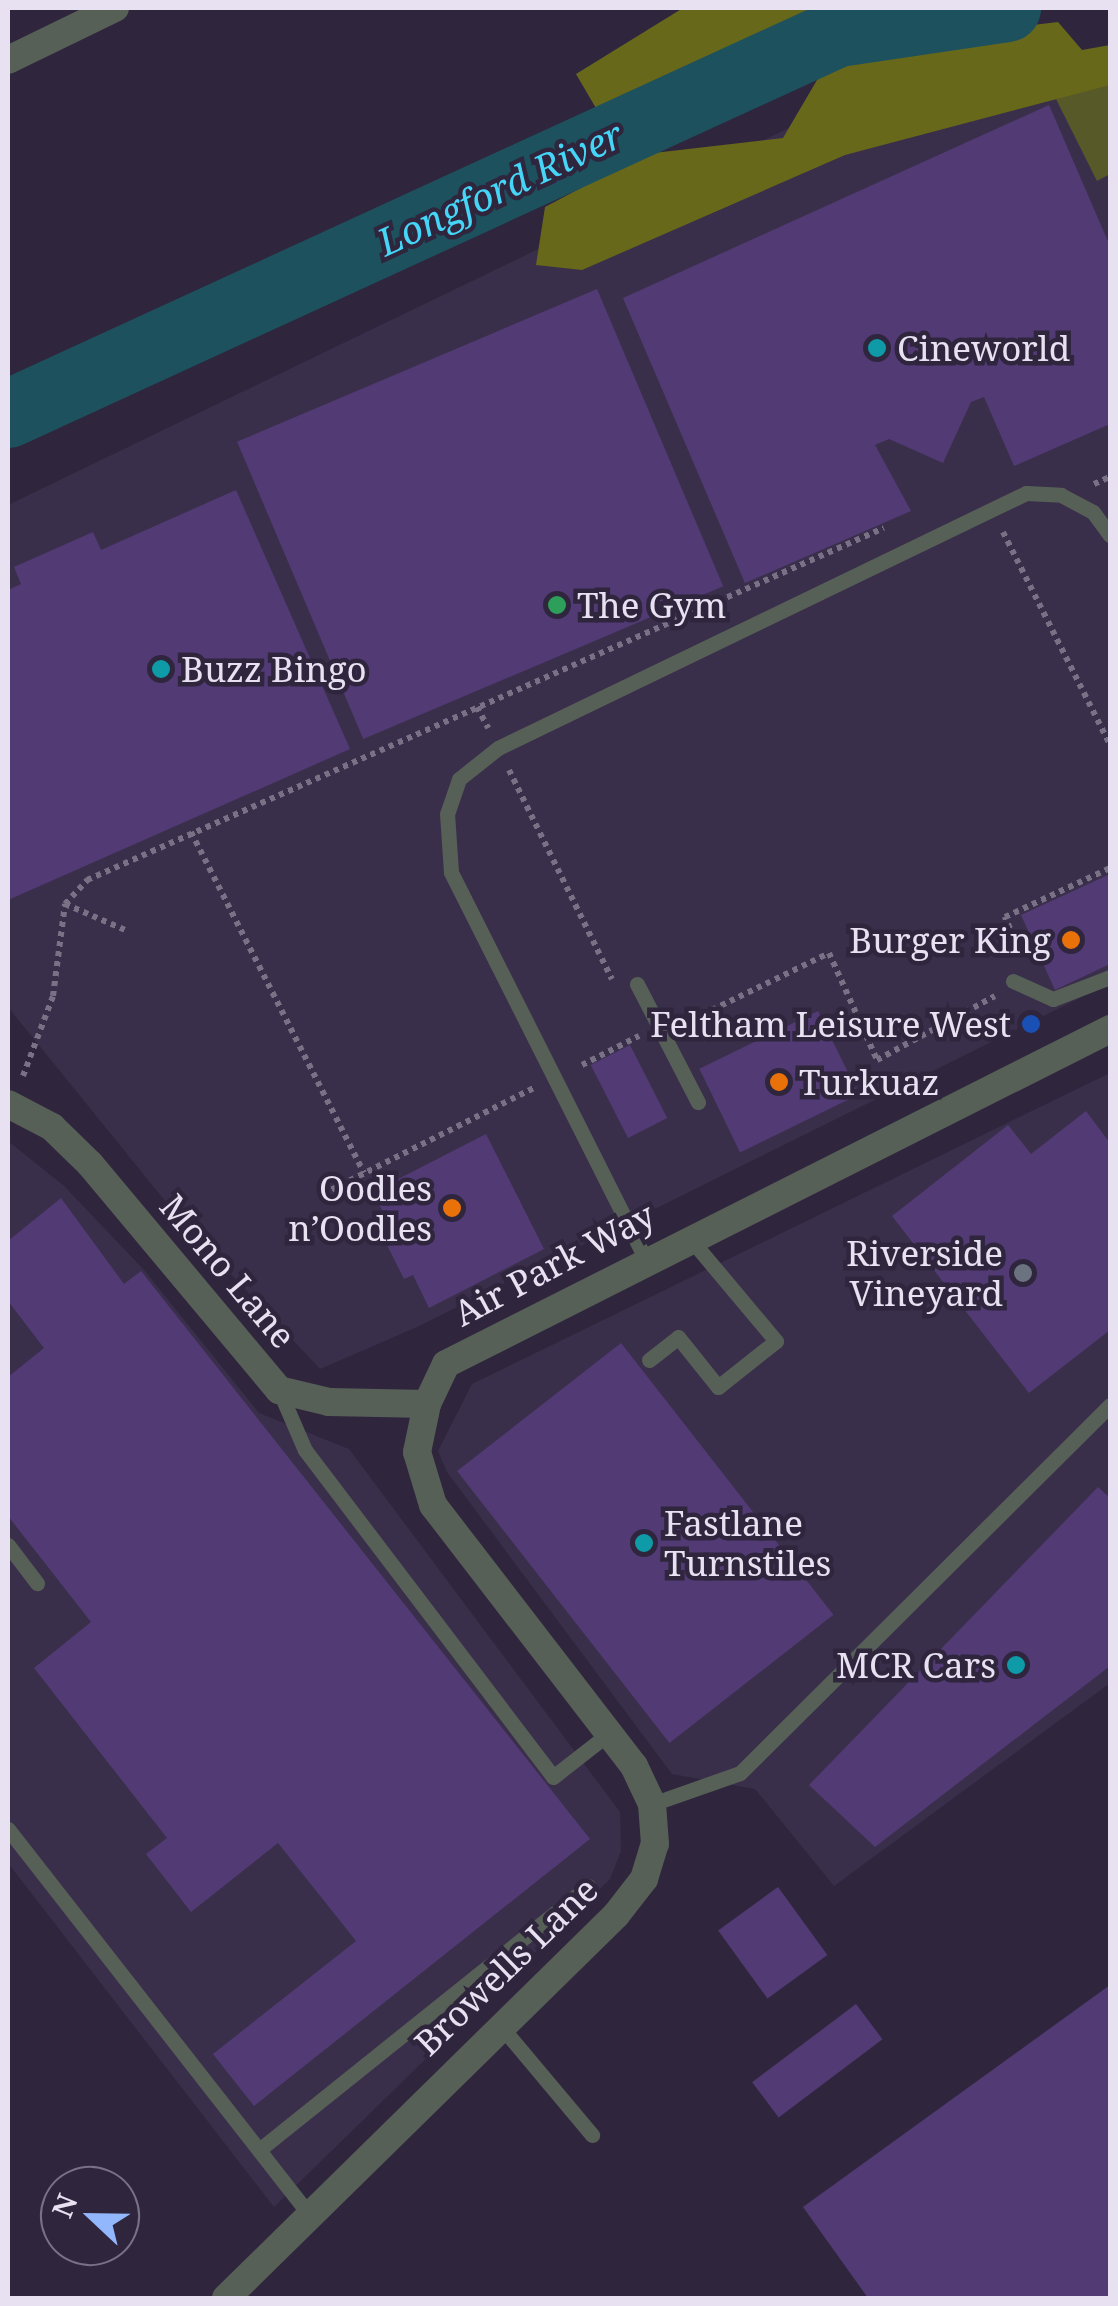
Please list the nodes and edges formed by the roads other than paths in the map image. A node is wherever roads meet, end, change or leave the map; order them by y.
1 (115, 8) edge
2 (8, 60) edge
3 (1110, 535) edge
4 (1110, 976) edge
5 (1015, 982) road end
6 (637, 984) dead end
7 (1110, 1029) edge
8 (14, 1092) edge
9 (698, 1102) dead end
10 (688, 1236) junction
11 (645, 1258) junction
12 (650, 1360) dead end
13 (279, 1390) junction
14 (427, 1404) junction
15 (1110, 1405) edge
16 (8, 1545) edge
17 (36, 1583) dead end
18 (608, 1734) junction
19 (652, 1804) junction
20 (8, 1829) edge
21 (588, 1886) dead end
22 (499, 2024) junction
23 (592, 2135) dead end
24 (259, 2150) junction
25 (310, 2214) junction
26 (226, 2298) edge

1 - 2 street
3 - 11 lane
4 - 5 lane
6 - 9 lane
7 - 10 street, Air Park Way
8 - 13 street, Mono Lane
10 - 11 street, Air Park Way
10 - 12 lane
11 - 14 street, Air Park Way
13 - 14 street, Mono Lane
13 - 18 lane
14 - 18 street, Air Park Way
15 - 19 lane
16 - 17 lane
18 - 19 street, Air Park Way
19 - 22 street, Browells Lane
20 - 24 lane
21 - 24 lane
22 - 23 lane
22 - 25 street, Browells Lane
24 - 25 lane
25 - 26 street, Browells Lane

